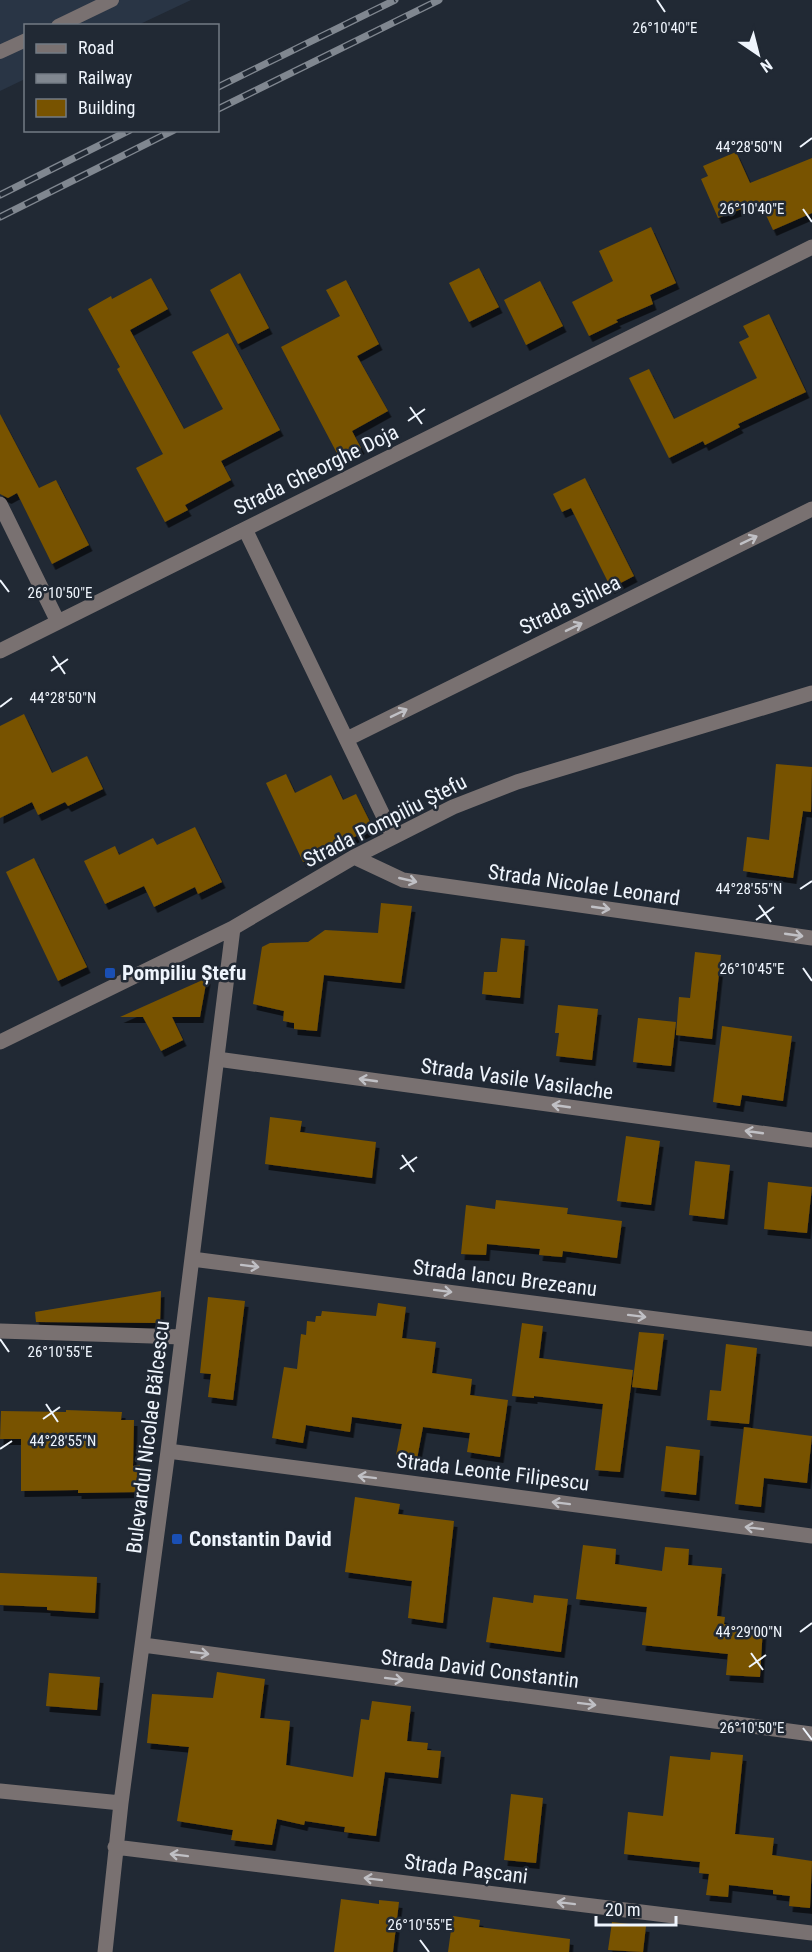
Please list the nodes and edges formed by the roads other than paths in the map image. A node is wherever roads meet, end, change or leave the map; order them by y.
1 (112, 0) edge
2 (62, 24) edge
3 (24, 41) edge
4 (0, 51) edge
5 (812, 247) edge
6 (0, 504) edge
7 (812, 509) edge
8 (245, 529) junction
9 (58, 622) junction
10 (0, 651) edge
11 (812, 693) edge
12 (347, 739) junction
13 (393, 837) junction
14 (354, 857) junction
15 (233, 928) junction
16 (812, 938) edge
17 (0, 1042) edge
18 (217, 1059) junction
19 (812, 1140) edge
20 (192, 1259) junction
21 (0, 1331) edge
22 (182, 1337) junction
23 (812, 1339) edge
24 (168, 1451) junction
25 (812, 1536) edge
26 (142, 1645) junction
27 (812, 1734) edge
28 (0, 1791) edge
29 (121, 1803) junction
30 (115, 1846) junction
31 (812, 1933) edge
32 (105, 1952) edge

1 - 2 lane
3 - 4 lane
5 - 8 street, Strada Gheorghe Doja
6 - 9 street
12 -> 7 street, Strada Sihlea
8 - 9 street, Strada Gheorghe Doja
8 - 12 street
9 - 10 street, Strada Gheorghe Doja
11 - 13 street, Strada Pompiliu Ștefu
12 - 13 street
13 - 14 street, Strada Pompiliu Ștefu
14 - 15 street, Strada Pompiliu Ștefu
14 -> 16 street, Strada Nicolae Leonard
15 - 17 street, Strada Pompiliu Ștefu
15 - 18 street, Bulevardul Nicolae Bălcescu
19 -> 18 street, Strada Vasile Vasilache
18 - 20 street, Bulevardul Nicolae Bălcescu
20 - 22 street, Bulevardul Nicolae Bălcescu
20 -> 23 street, Strada Iancu Brezeanu
21 - 22 street
22 - 24 street, Bulevardul Nicolae Bălcescu
25 -> 24 street, Strada Leonte Filipescu
24 - 26 street, Bulevardul Nicolae Bălcescu
26 -> 27 street, Strada David Constantin
26 - 29 street, Bulevardul Nicolae Bălcescu
28 - 29 street
29 - 30 street, Bulevardul Nicolae Bălcescu
31 -> 30 street, Strada Pașcani
30 - 32 street, Bulevardul Nicolae Bălcescu

